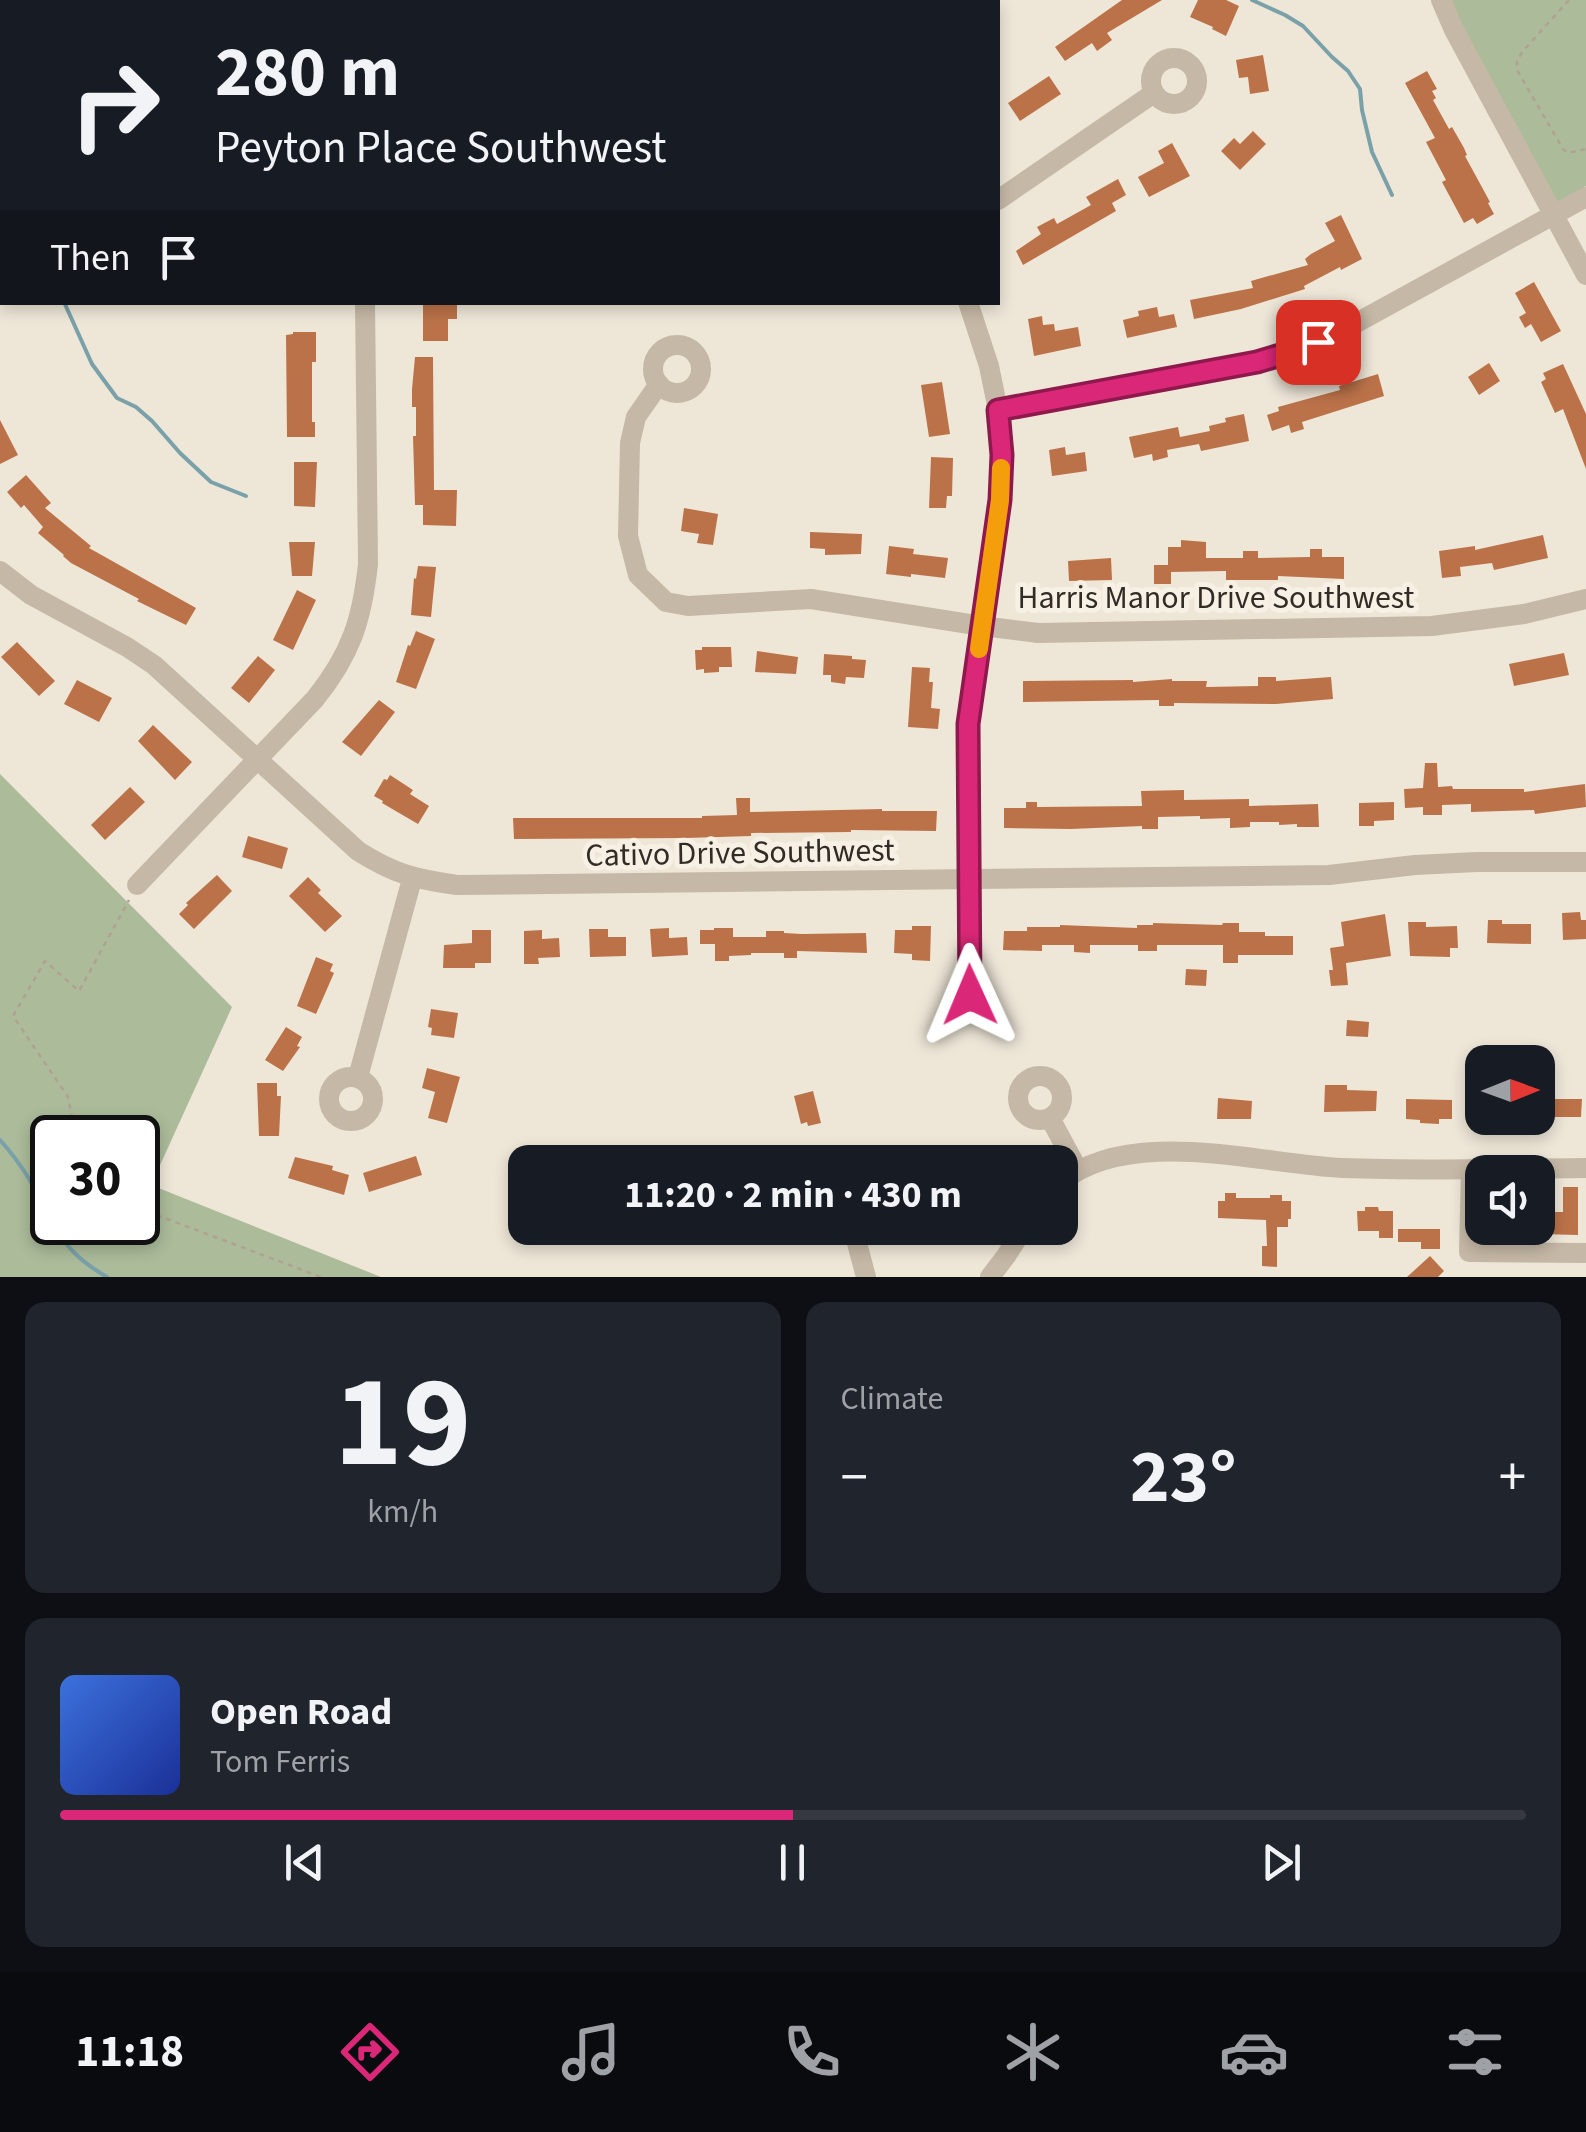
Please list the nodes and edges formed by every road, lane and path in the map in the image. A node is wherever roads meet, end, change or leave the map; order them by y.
1 (1441, 0) edge
2 (1569, 0) edge
3 (1154, 93) dead end
4 (1586, 150) edge
5 (1586, 198) edge
6 (1000, 199) edge
7 (1554, 216) junction
8 (1586, 275) edge
9 (365, 305) edge
10 (969, 305) edge
11 (659, 384) dead end
12 (998, 410) junction
13 (0, 571) edge
14 (1586, 599) edge
15 (982, 626) junction
16 (258, 759) junction
17 (1586, 862) edge
18 (412, 878) junction
19 (969, 879) junction
20 (137, 885) joint
21 (970, 995) dead end
22 (358, 1077) dead end
23 (72, 1115) edge
24 (1050, 1118) dead end
25 (1065, 1145) edge
26 (1555, 1168) edge
27 (1586, 1168) edge
28 (1465, 1169) edge
29 (1078, 1170) edge
30 (160, 1216) edge
31 (858, 1245) edge
32 (1013, 1245) edge
33 (1468, 1245) edge
34 (1586, 1253) edge
35 (321, 1277) edge
36 (866, 1277) edge
37 (990, 1277) edge

1 - 7 street
2 - 4 path
3 - 6 street
5 - 7 street
7 - 8 street
7 - 12 street
9 - 16 street
10 - 12 street
11 - 15 street, Harris Manor Drive Southwest
12 - 15 street
13 - 16 street, Cativo Drive Southwest
14 - 15 street, Harris Manor Drive Southwest
15 - 19 street
16 - 18 street, Cativo Drive Southwest
16 - 20 street
17 - 19 street, Cativo Drive Southwest
18 - 19 street, Cativo Drive Southwest
18 - 22 street
19 - 21 street
20 - 23 path
24 - 25 street
26 - 27 street
28 - 29 street
30 - 35 path
31 - 36 street
32 - 37 street
33 - 34 street

